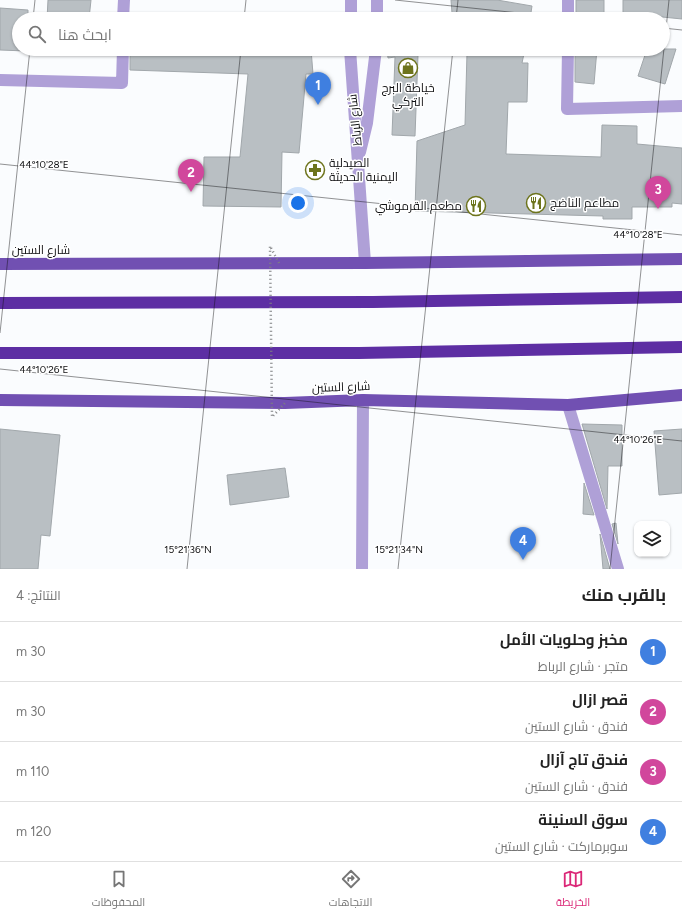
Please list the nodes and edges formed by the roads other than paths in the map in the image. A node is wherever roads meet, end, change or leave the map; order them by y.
1 (124, 0) edge
2 (351, 0) edge
3 (377, 0) edge
4 (568, 0) edge
5 (123, 12) edge
6 (350, 12) edge
7 (377, 12) edge
8 (568, 12) edge
9 (123, 56) edge
10 (350, 56) edge
11 (375, 56) edge
12 (568, 56) edge
13 (0, 80) edge
14 (682, 106) edge
15 (359, 159) junction
16 (682, 259) edge
17 (365, 263) junction
18 (0, 264) edge
19 (682, 297) edge
20 (0, 303) edge
21 (682, 347) edge
22 (0, 352) edge
23 (682, 395) edge
24 (0, 400) edge
25 (363, 400) junction
26 (568, 405) junction
27 (362, 569) edge
28 (618, 569) edge

1 - 5 street
2 - 6 street
3 - 7 street
4 - 8 street
9 - 13 street
10 - 15 street, شارع الرباط
11 - 15 street
12 - 14 street
15 - 17 street, شارع الرباط
16 - 17 main road, شارع الستين
17 - 18 main road, شارع الستين
19 - 20 highway
21 - 22 highway
23 - 26 main road, شارع الستين
24 - 25 main road, شارع الستين
25 - 26 main road, شارع الستين
25 - 27 street
26 - 28 street

